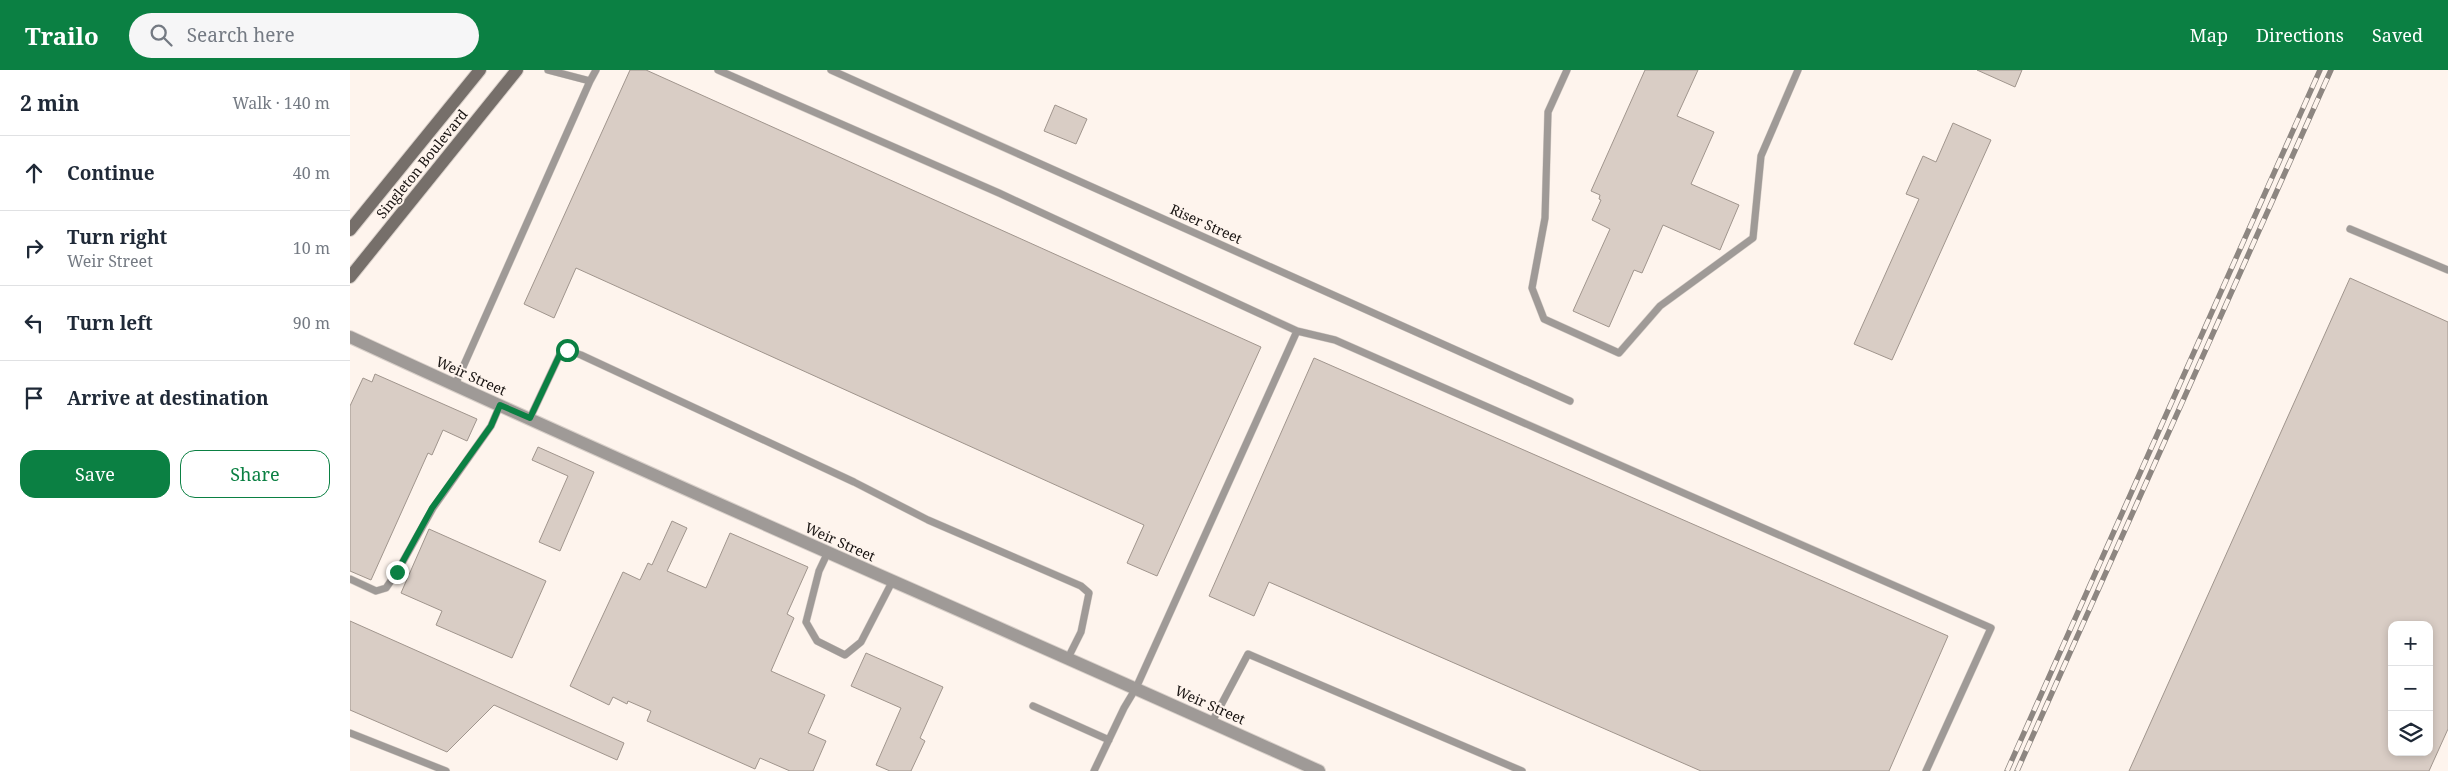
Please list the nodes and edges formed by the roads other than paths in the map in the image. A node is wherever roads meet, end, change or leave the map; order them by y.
1 (480, 70) edge
2 (517, 70) edge
3 (548, 70) edge
4 (596, 70) edge
5 (718, 70) edge
6 (831, 70) edge
7 (1567, 70) edge
8 (1798, 70) edge
9 (590, 81) junction
10 (2350, 229) dead end
11 (350, 230) edge
12 (2448, 270) edge
13 (350, 277) edge
14 (1297, 331) junction
15 (350, 337) edge
16 (455, 385) junction
17 (1570, 401) dead end
18 (500, 405) junction
19 (530, 418) junction
20 (828, 552) junction
21 (350, 579) edge
22 (892, 582) junction
23 (1068, 658) junction
24 (1136, 688) junction
25 (1033, 706) dead end
26 (1212, 722) junction
27 (350, 733) edge
28 (1109, 740) junction
29 (446, 771) edge
30 (1094, 771) edge
31 (1319, 771) edge
32 (1522, 771) edge
33 (1926, 771) edge

1 - 11 main road, Singleton Boulevard
2 - 13 main road, Singleton Boulevard
3 - 9 lane
4 - 9 lane
5 - 14 lane
6 - 17 lane, Riser Street
7 - 8 lane
9 - 16 lane
10 - 12 lane
14 - 24 lane
14 - 33 lane
15 - 16 street, Weir Street
16 - 18 street, Weir Street
18 - 19 street, Weir Street
18 - 21 lane
19 - 20 street, Weir Street
19 - 23 lane
20 - 22 street, Weir Street
20 - 22 lane
22 - 23 street, Weir Street
23 - 24 street, Weir Street
24 - 26 street, Weir Street
24 - 28 lane
25 - 28 lane
26 - 31 street, Weir Street
26 - 32 lane
27 - 29 lane
28 - 30 lane

